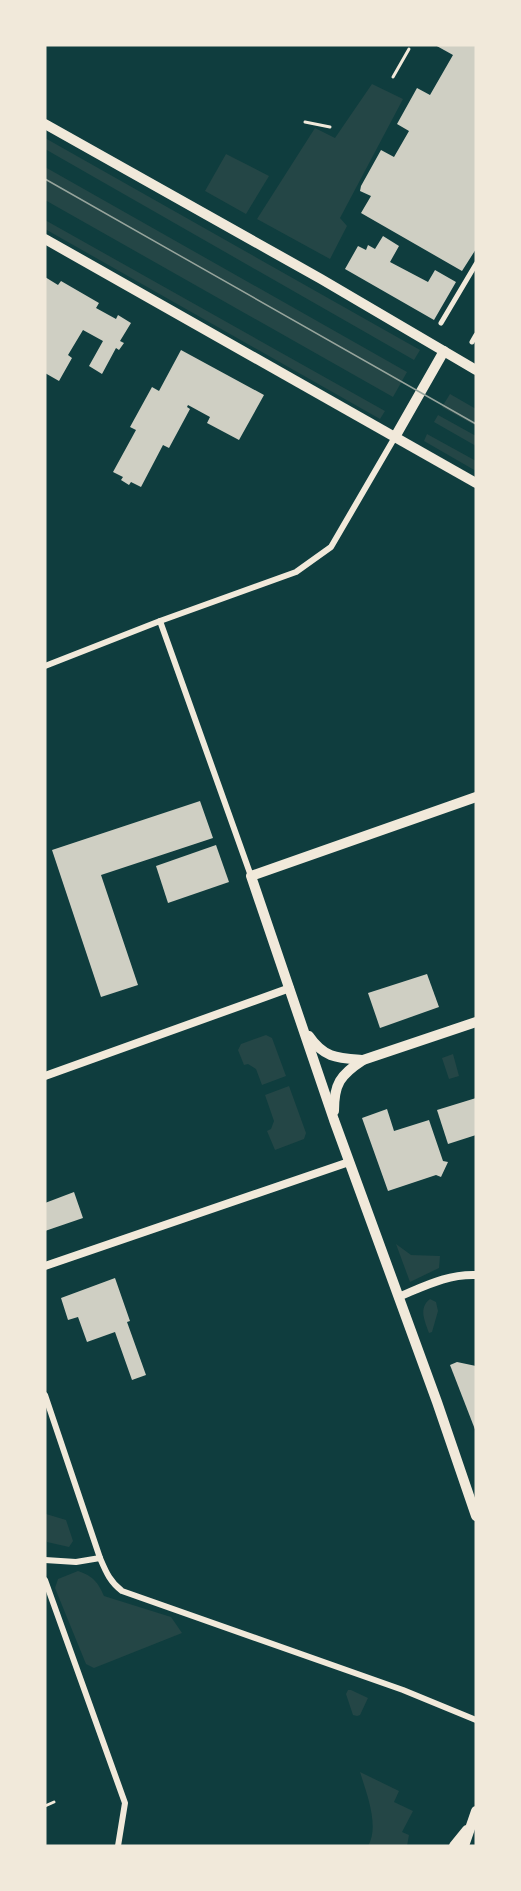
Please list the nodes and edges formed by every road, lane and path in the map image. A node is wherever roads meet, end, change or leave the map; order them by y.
1 (410, 49) dead end
2 (393, 77) dead end
3 (304, 122) dead end
4 (45, 123) edge
5 (330, 127) dead end
6 (45, 239) edge
7 (476, 264) edge
8 (441, 323) dead end
9 (476, 335) edge
10 (472, 342) dead end
11 (444, 351) junction
12 (476, 370) edge
13 (395, 437) junction
14 (476, 483) edge
15 (160, 621) junction
16 (45, 666) edge
17 (476, 797) edge
18 (251, 876) junction
19 (290, 987) junction
20 (476, 1022) edge
21 (304, 1028) junction
22 (363, 1060) junction
23 (45, 1076) edge
24 (333, 1120) junction
25 (349, 1162) junction
26 (45, 1266) edge
27 (476, 1275) edge
28 (399, 1297) junction
29 (45, 1395) edge
30 (476, 1516) edge
31 (100, 1558) junction
32 (45, 1560) edge
33 (45, 1580) edge
34 (476, 1719) edge
35 (54, 1802) dead end
36 (45, 1806) edge
37 (476, 1811) edge
38 (474, 1822) edge
39 (118, 1846) edge
40 (453, 1846) edge
41 (464, 1846) edge

1 - 2 lane
3 - 5 lane
4 - 11 main road
6 - 13 main road
7 - 8 street
9 - 10 street
11 - 12 main road
11 - 13 main road
13 - 14 main road
13 - 15 street
15 - 16 street
15 - 18 street
17 - 18 main road
18 - 19 main road
19 - 21 main road
19 - 23 street
20 - 22 main road
21 - 22 main road
21 - 24 main road
22 - 24 main road
24 - 25 main road
25 - 26 street
25 - 28 main road
27 - 28 street
28 - 30 main road
29 - 31 street
31 - 32 street
31 - 34 street
33 - 39 street
35 - 36 lane
37 - 38 main road
38 - 40 main road
38 - 41 main road

